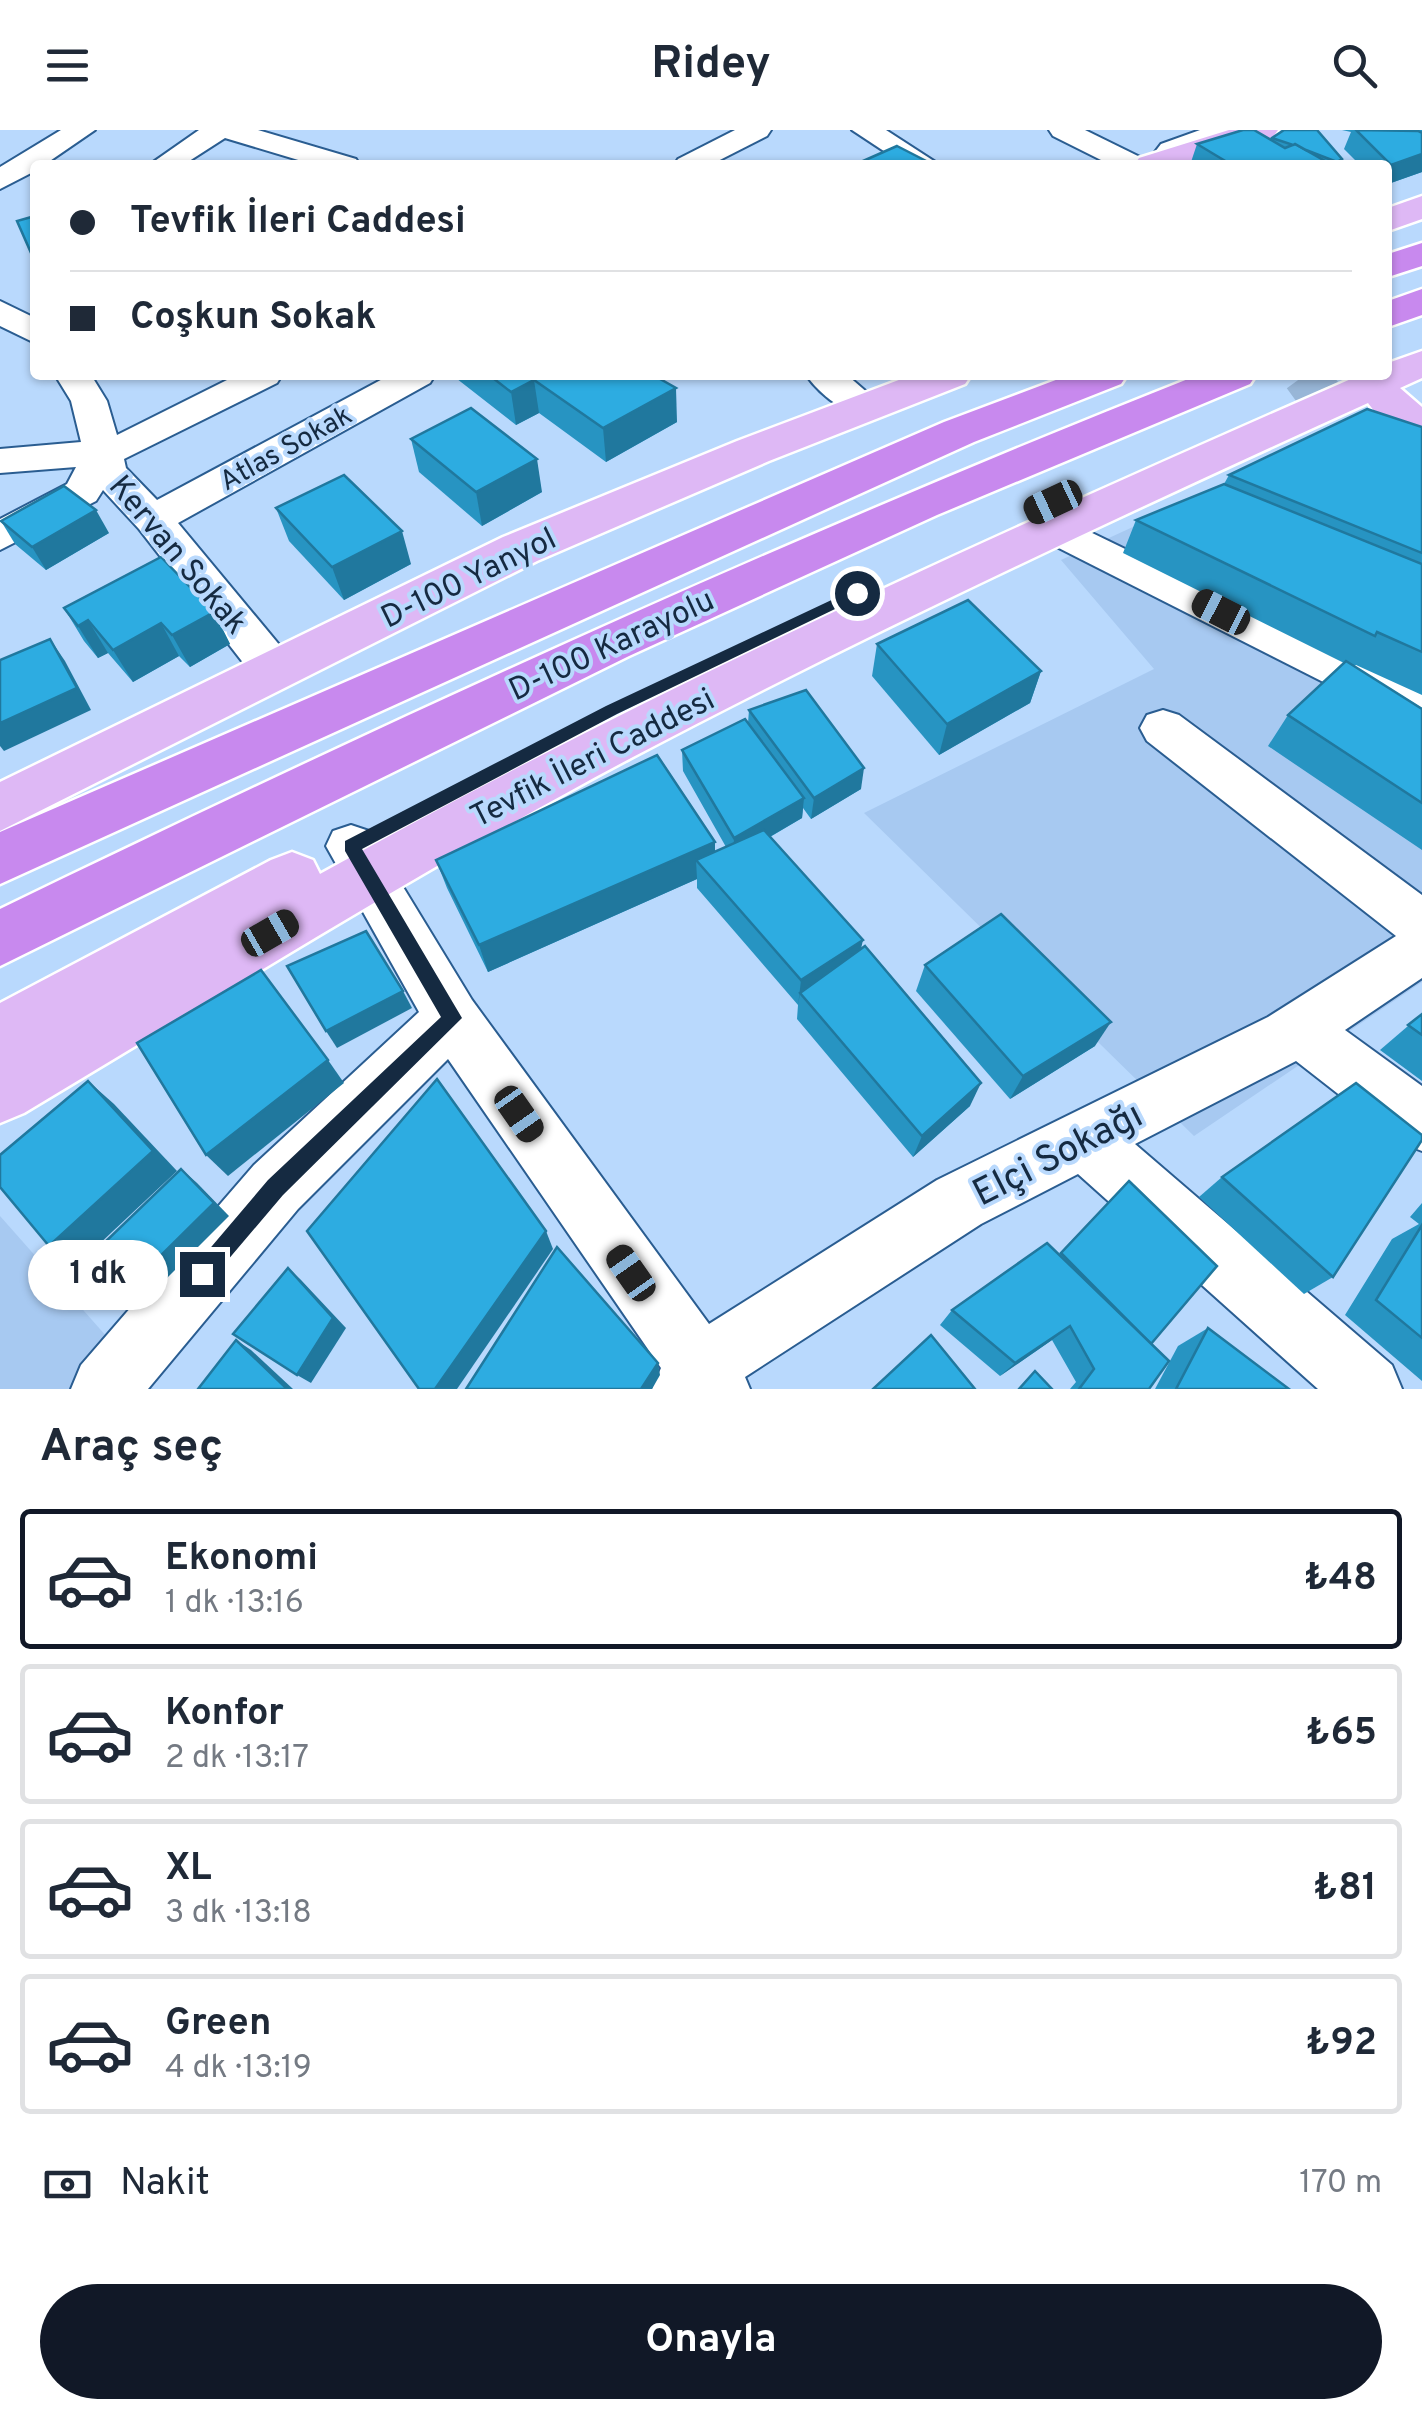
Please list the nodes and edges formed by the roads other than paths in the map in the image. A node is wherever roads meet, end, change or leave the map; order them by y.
1 (81, 130) edge
2 (218, 130) edge
3 (228, 130) edge
4 (757, 130) edge
5 (866, 130) edge
6 (1062, 130) edge
7 (1226, 130) edge
8 (1262, 130) edge
9 (37, 160) edge
10 (171, 160) edge
11 (320, 160) edge
12 (698, 160) edge
13 (917, 160) edge
14 (1139, 160) edge
15 (1155, 160) edge
16 (1162, 160) edge
17 (1422, 208) edge
18 (1392, 219) edge
19 (1422, 254) edge
20 (1392, 265) edge
21 (1422, 301) edge
22 (1392, 313) edge
23 (1422, 338) edge
24 (1392, 360) edge
25 (1422, 363) edge
26 (1392, 373) edge
27 (76, 380) edge
28 (254, 380) edge
29 (408, 380) edge
30 (831, 380) edge
31 (937, 380) edge
32 (1093, 380) edge
33 (1222, 380) edge
34 (1362, 383) edge
35 (866, 407) junction
36 (1422, 425) edge
37 (1422, 445) edge
38 (102, 454) junction
39 (0, 461) edge
40 (154, 519) junction
41 (1053, 528) junction
42 (0, 536) edge
43 (275, 671) junction
44 (1422, 714) edge
45 (1163, 728) dead end
46 (0, 808) edge
47 (0, 858) edge
48 (360, 861) junction
49 (1422, 925) edge
50 (0, 939) edge
51 (1422, 948) edge
52 (452, 1018) junction
53 (1300, 1029) junction
54 (0, 1037) edge
55 (0, 1090) edge
56 (1422, 1122) edge
57 (1082, 1138) junction
58 (700, 1382) edge
59 (105, 1389) edge
60 (1368, 1389) edge

1 - 9 street
2 - 10 street
3 - 11 street
4 - 12 street
5 - 13 street
6 - 14 street
7 - 15 street
8 - 16 main road
17 - 18 main road
19 - 20 highway
21 - 22 highway
23 - 24 main road, Tevfik İleri Caddesi
25 - 26 main road, Tevfik İleri Caddesi
27 - 38 street, Kervan Sokak
28 - 38 street
29 - 40 street, Atlas Sokak
30 - 35 street
31 - 35 main road, D-100 Yanyol
32 - 47 highway, D-100 Karayolu
33 - 50 highway, D-100 Karayolu
34 - 36 main road
34 - 37 main road
34 - 41 main road, Tevfik İleri Caddesi
34 - 48 main road, Tevfik İleri Caddesi
35 - 43 main road, D-100 Yanyol
38 - 39 street
38 - 40 street, Kervan Sokak
38 - 42 street
40 - 43 street, Kervan Sokak
41 - 44 street
41 - 48 main road, Tevfik İleri Caddesi
43 - 46 main road, D-100 Yanyol
45 - 49 street
48 - 52 street
48 - 54 main road, Tevfik İleri Caddesi
48 - 55 main road, Tevfik İleri Caddesi
51 - 53 street, Elçi Sokağı
52 - 58 street
52 - 59 street
53 - 56 street
53 - 57 street, Elçi Sokağı
57 - 58 street, Elçi Sokağı
57 - 60 street

